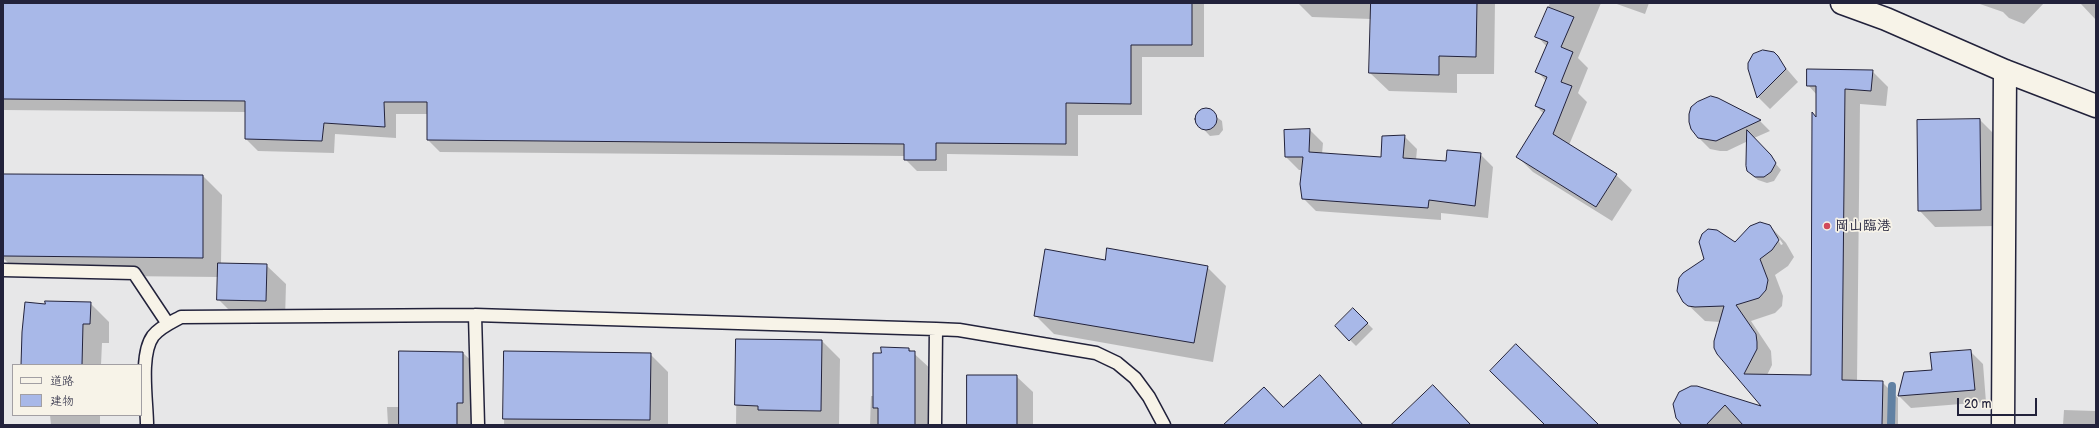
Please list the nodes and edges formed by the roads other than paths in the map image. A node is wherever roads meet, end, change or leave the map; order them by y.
1 (1842, 3) edge
2 (2005, 71) junction
3 (2096, 106) edge
4 (3, 270) edge
5 (475, 315) junction
6 (168, 324) junction
7 (936, 329) junction
8 (147, 425) edge
9 (478, 425) edge
10 (935, 425) edge
11 (1164, 425) edge
12 (2003, 425) edge

1 - 2 street
2 - 3 street
2 - 12 street
4 - 6 lane
5 - 6 lane
5 - 7 lane
5 - 9 lane
6 - 8 lane
7 - 10 lane
7 - 11 lane

